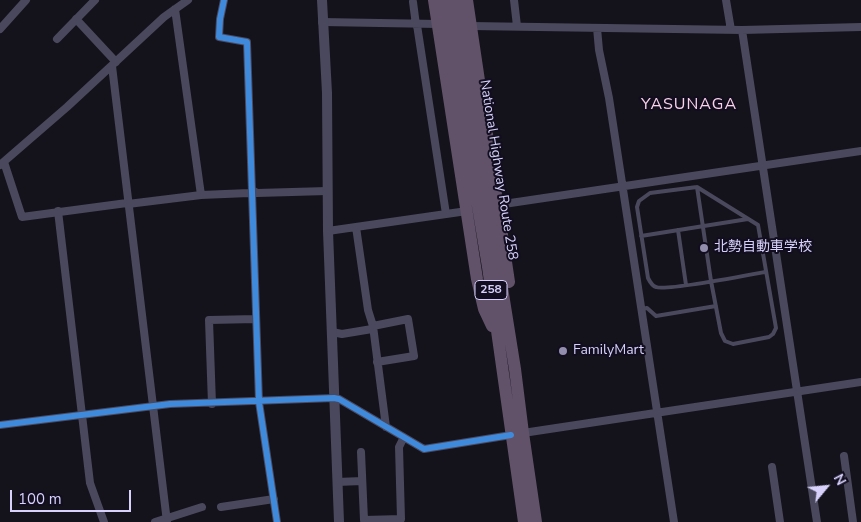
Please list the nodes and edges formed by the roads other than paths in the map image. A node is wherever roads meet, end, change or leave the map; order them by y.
1 (26, 0) edge
2 (95, 0) edge
3 (188, 0) edge
4 (224, 0) edge
5 (322, 0) edge
6 (434, 0) edge
7 (444, 0) edge
8 (456, 0) edge
9 (467, 0) edge
10 (514, 0) edge
11 (726, 0) edge
12 (413, 2) dead end
13 (175, 9) junction
14 (76, 19) junction
15 (322, 22) junction
16 (438, 24) junction
17 (417, 25) junction
18 (470, 26) junction
19 (517, 26) junction
20 (861, 27) edge
21 (597, 28) junction
22 (0, 29) edge
23 (731, 30) junction
24 (742, 30) junction
25 (57, 39) dead end
26 (459, 58) junction
27 (114, 64) junction
28 (861, 151) edge
29 (2, 163) edge
30 (762, 166) junction
31 (623, 187) junction
32 (697, 187) junction
33 (327, 191) junction
34 (252, 192) junction
35 (201, 195) junction
36 (128, 203) junction
37 (497, 205) junction
38 (58, 211) junction
39 (468, 211) junction
40 (446, 214) junction
41 (749, 219) junction
42 (703, 226) junction
43 (356, 228) junction
44 (678, 230) junction
45 (328, 231) junction
46 (641, 236) junction
47 (765, 272) junction
48 (710, 281) junction
49 (686, 285) junction
50 (716, 306) junction
51 (641, 309) junction
52 (256, 319) junction
53 (372, 327) junction
54 (332, 332) junction
55 (497, 335) junction
56 (377, 362) junction
57 (516, 369) junction
58 (861, 382) edge
59 (797, 392) junction
60 (334, 398) junction
61 (259, 402) junction
62 (212, 404) junction
63 (152, 408) junction
64 (657, 414) junction
65 (82, 416) junction
66 (0, 425) edge
67 (386, 427) junction
68 (517, 434) junction
69 (404, 437) junction
70 (361, 452) dead end
71 (844, 456) dead end
72 (772, 467) dead end
73 (362, 481) junction
74 (337, 482) junction
75 (274, 499) junction
76 (202, 507) dead end
77 (221, 507) dead end
78 (166, 520) edge
79 (104, 522) edge
80 (155, 522) edge
81 (277, 522) edge
82 (339, 522) edge
83 (524, 522) edge
84 (536, 522) edge
85 (674, 522) edge
86 (780, 522) edge
87 (817, 522) edge
88 (853, 522) edge

1 - 22 street
2 - 14 street
3 - 13 street
4 - 34 street
5 - 15 street
6 - 16 highway
7 - 26 highway, National Highway Route 258 / 258
8 - 26 highway, National Highway Route 258 / 258
9 - 18 highway
10 - 19 street
11 - 23 street
12 - 17 street
13 - 27 street
13 - 35 street
14 - 25 street
14 - 27 street
15 - 17 street
15 - 33 street
16 - 17 street
16 - 39 highway
17 - 40 street
18 - 19 street
18 - 37 highway
19 - 21 street
20 - 24 street
21 - 23 street
21 - 31 street
23 - 24 street
24 - 30 street
26 - 55 highway, National Highway Route 258 / 258
26 - 57 highway, National Highway Route 258 / 258
27 - 29 street
27 - 36 street
28 - 30 street
29 - 38 street
30 - 31 street
30 - 59 street
31 - 37 street
31 - 51 street
32 - 41 lane
32 - 42 lane
32 - 46 lane
33 - 34 street
33 - 45 street
34 - 35 street
34 - 52 street
35 - 36 street
36 - 38 street
36 - 63 street
37 - 57 highway
38 - 65 street
39 - 40 street
39 - 55 highway
40 - 43 street
41 - 42 lane
41 - 47 lane
42 - 44 lane
42 - 48 lane
43 - 45 street
43 - 53 street
44 - 46 lane
44 - 49 lane
45 - 54 street
46 - 49 lane
47 - 48 lane
47 - 50 lane
48 - 49 lane
48 - 50 lane
50 - 51 lane
51 - 64 street
52 - 61 street
52 - 62 street
53 - 54 street
53 - 56 street
53 - 56 street
54 - 60 street
55 - 68 highway, National Highway Route 258 / 258
56 - 67 street
57 - 68 highway, National Highway Route 258 / 258
58 - 59 street
59 - 64 street
59 - 87 street
60 - 61 street
60 - 67 street
60 - 74 street
61 - 62 street
61 - 75 street
62 - 63 street
63 - 65 street
63 - 78 street
64 - 68 street
64 - 85 street
65 - 66 street
65 - 79 street
67 - 69 street
68 - 69 street
68 - 83 highway, National Highway Route 258 / 258
68 - 84 highway, National Highway Route 258 / 258
69 - 73 street
70 - 73 street
71 - 88 street
72 - 86 street
73 - 74 street
74 - 82 street
75 - 77 street
75 - 81 street
76 - 78 street
78 - 80 street

